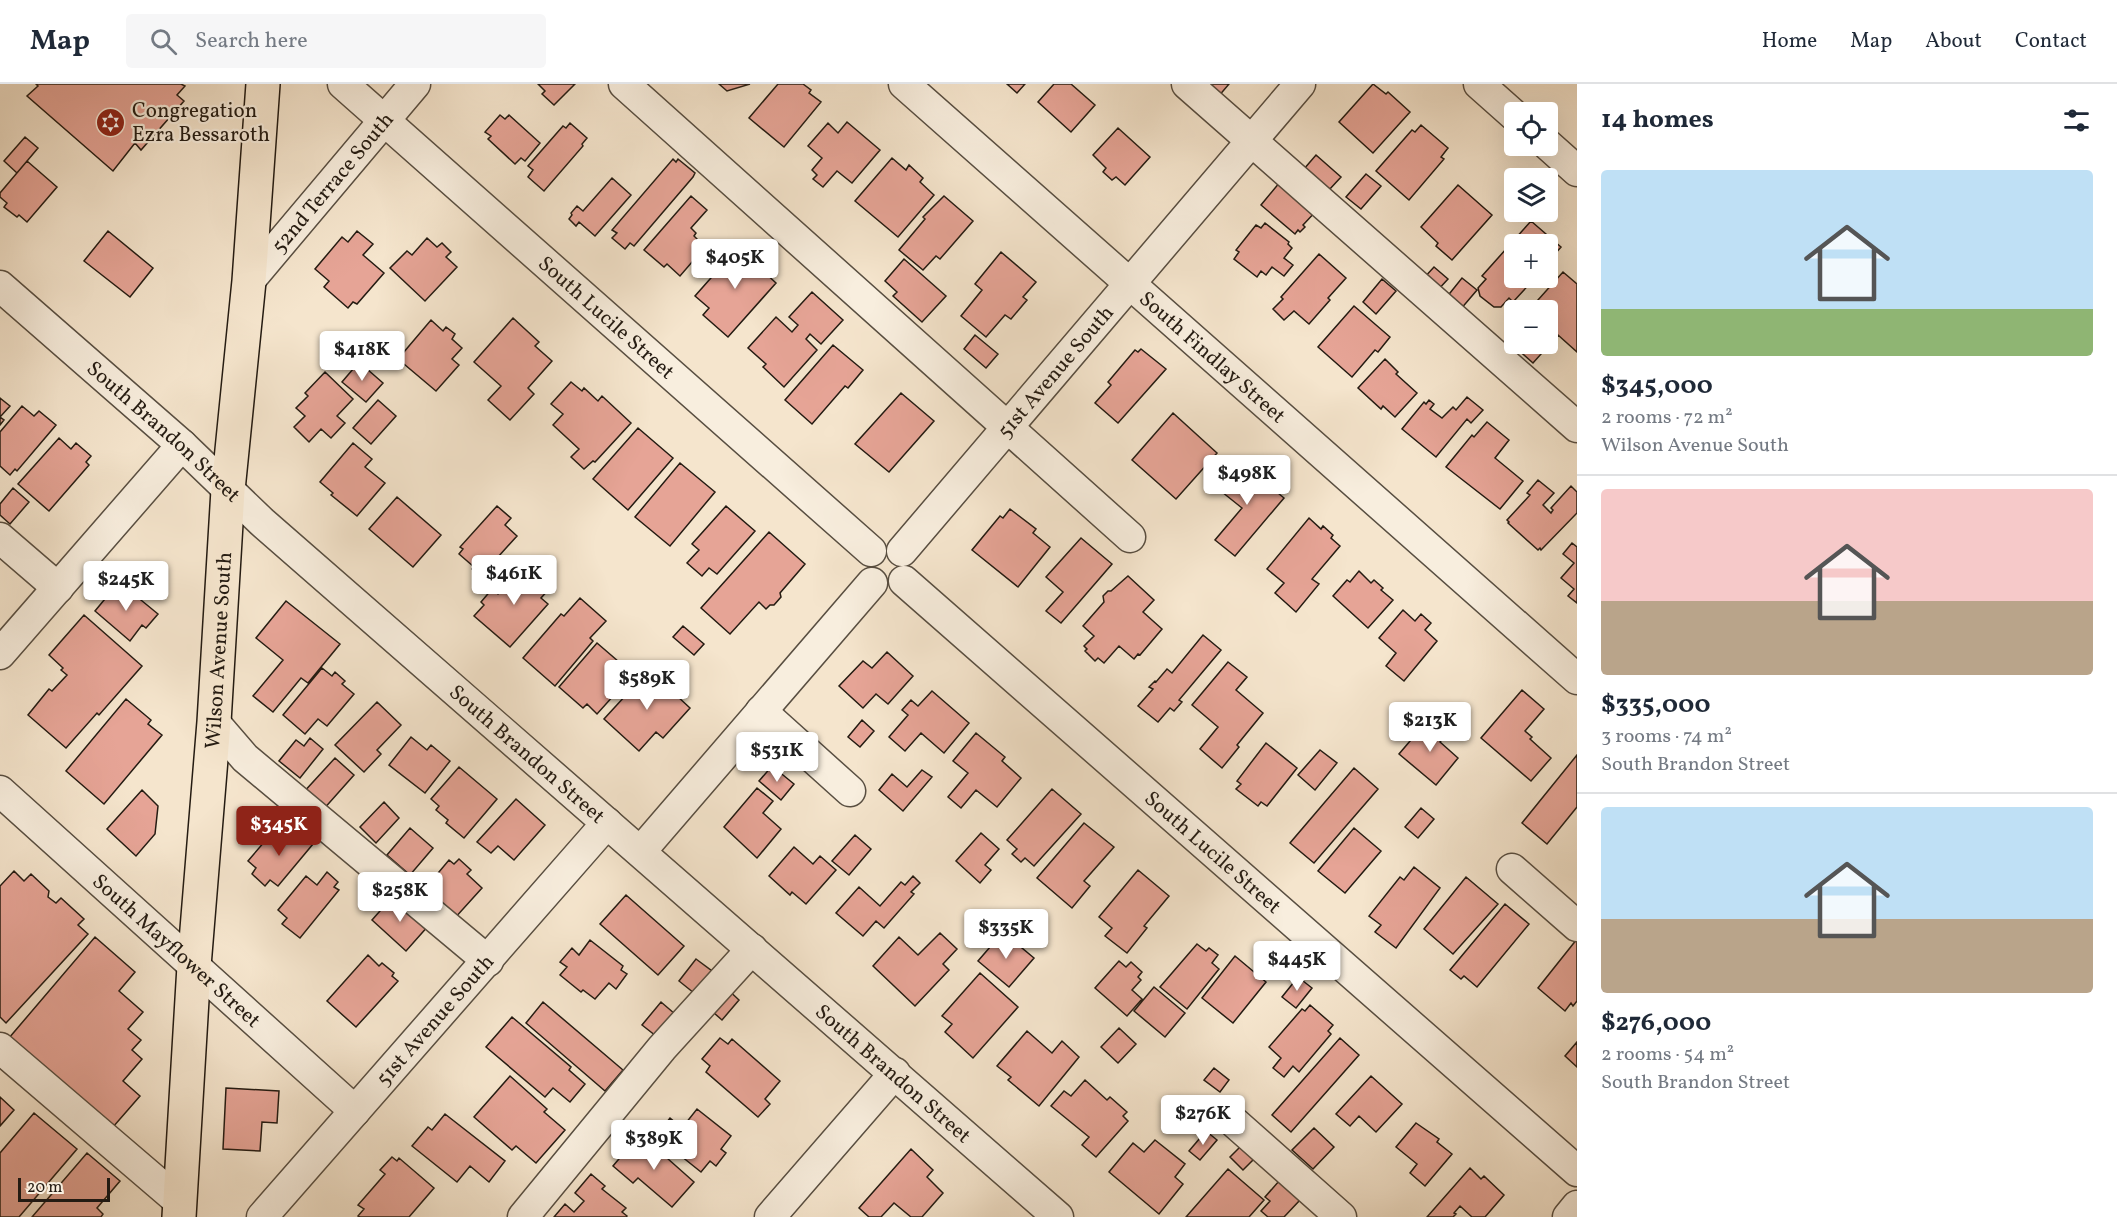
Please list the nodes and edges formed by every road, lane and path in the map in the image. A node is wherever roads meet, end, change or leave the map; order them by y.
1 (263, 84) edge
2 (344, 84) edge
3 (415, 84) edge
4 (624, 84) edge
5 (904, 84) edge
6 (1187, 84) edge
7 (1300, 84) edge
8 (1479, 84) edge
9 (1504, 106) edge
10 (385, 120) junction
11 (1252, 141) junction
12 (1558, 154) edge
13 (1577, 171) edge
14 (249, 281) junction
15 (1130, 283) junction
16 (0, 286) edge
17 (1006, 426) junction
18 (1577, 427) edge
19 (182, 445) junction
20 (228, 490) junction
21 (1131, 537) dead end
22 (0, 538) edge
23 (871, 551) junction
24 (902, 551) junction
25 (904, 581) junction
26 (872, 583) junction
27 (58, 588) junction
28 (0, 654) edge
29 (1577, 679) edge
30 (761, 711) junction
31 (214, 722) junction
32 (0, 791) edge
33 (850, 791) dead end
34 (607, 823) junction
35 (641, 851) junction
36 (1512, 869) dead end
37 (1577, 926) edge
38 (752, 949) junction
39 (488, 961) junction
40 (194, 966) junction
41 (0, 1048) edge
42 (895, 1073) junction
43 (355, 1111) junction
44 (1235, 1123) dead end
45 (1577, 1171) edge
46 (1577, 1206) edge
47 (180, 1209) edge
48 (262, 1217) edge
49 (523, 1217) edge
50 (771, 1217) edge
51 (1058, 1217) edge
52 (1341, 1217) edge
53 (1568, 1217) edge

1 - 14 main road, Wilson Avenue South
2 - 10 street, South Lucile Street
3 - 10 street, 52nd Terrace South
4 - 17 street
5 - 15 street, South Findlay Street
6 - 11 street
7 - 11 street, 51st Avenue South
8 - 9 street
10 - 14 street, 52nd Terrace South
10 - 23 street, South Lucile Street
11 - 15 street, 51st Avenue South
11 - 18 street
12 - 13 street
14 - 20 main road, Wilson Avenue South
15 - 17 street, 51st Avenue South
15 - 29 street, South Findlay Street
16 - 19 street, South Brandon Street
17 - 21 street
17 - 24 street, 51st Avenue South
19 - 20 street, South Brandon Street
19 - 27 street
20 - 31 main road, Wilson Avenue South
20 - 34 street, South Brandon Street
22 - 27 street
23 - 24 street
23 - 26 street
24 - 25 street
25 - 26 street
25 - 45 street, South Lucile Street
26 - 30 street
27 - 28 street
30 - 33 street
30 - 35 street
31 - 39 street
31 - 40 main road, Wilson Avenue South
32 - 40 street, South Mayflower Street
34 - 35 street, South Brandon Street
34 - 39 street, 51st Avenue South
35 - 38 street, South Brandon Street
36 - 37 street
38 - 42 street, South Brandon Street
38 - 49 street
39 - 43 street, 51st Avenue South
40 - 43 street, South Mayflower Street
40 - 47 main road, Wilson Avenue South
41 - 47 street
42 - 50 street
42 - 51 street, South Brandon Street
43 - 48 street, 51st Avenue South
44 - 52 street
46 - 53 street

